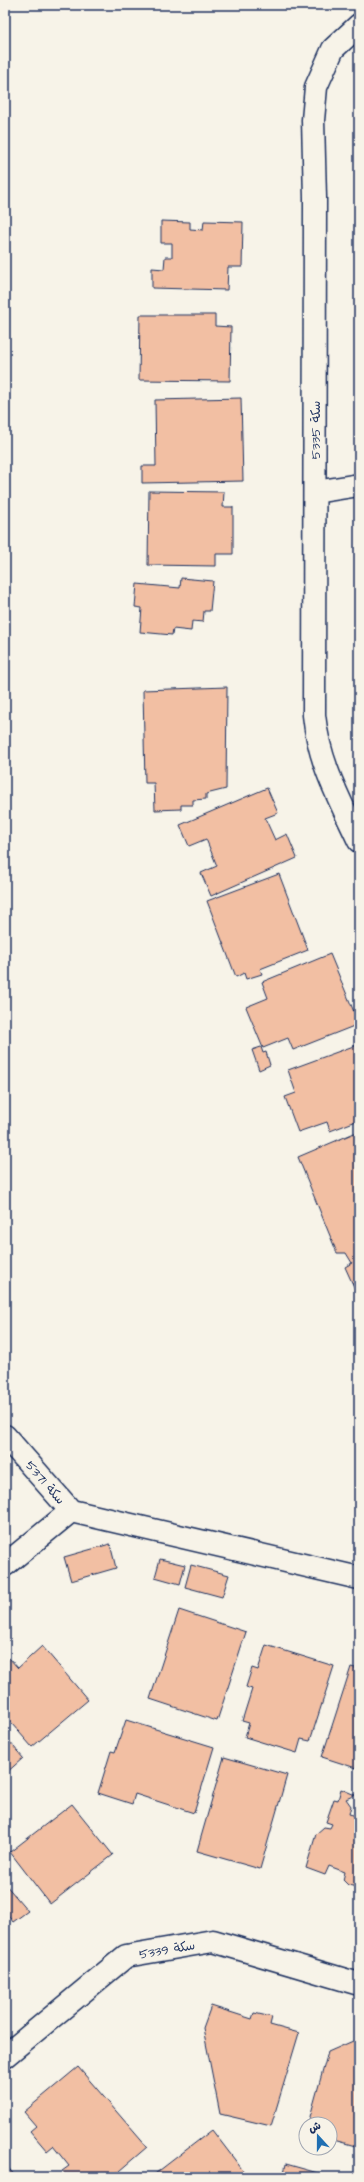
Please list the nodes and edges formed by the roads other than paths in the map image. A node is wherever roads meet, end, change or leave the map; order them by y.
1 (359, 25) edge
2 (359, 485) edge
3 (315, 492) junction
4 (359, 841) edge
5 (5, 1436) edge
6 (71, 1510) junction
7 (5, 1565) edge
8 (359, 1578) edge
9 (359, 1984) edge
10 (5, 2056) edge

1 - 3 street, سكة 5335
2 - 3 street
3 - 4 street, سكة 5335
5 - 6 street, سكة 5371
6 - 7 street
6 - 8 street
9 - 10 street, سكة 5339

